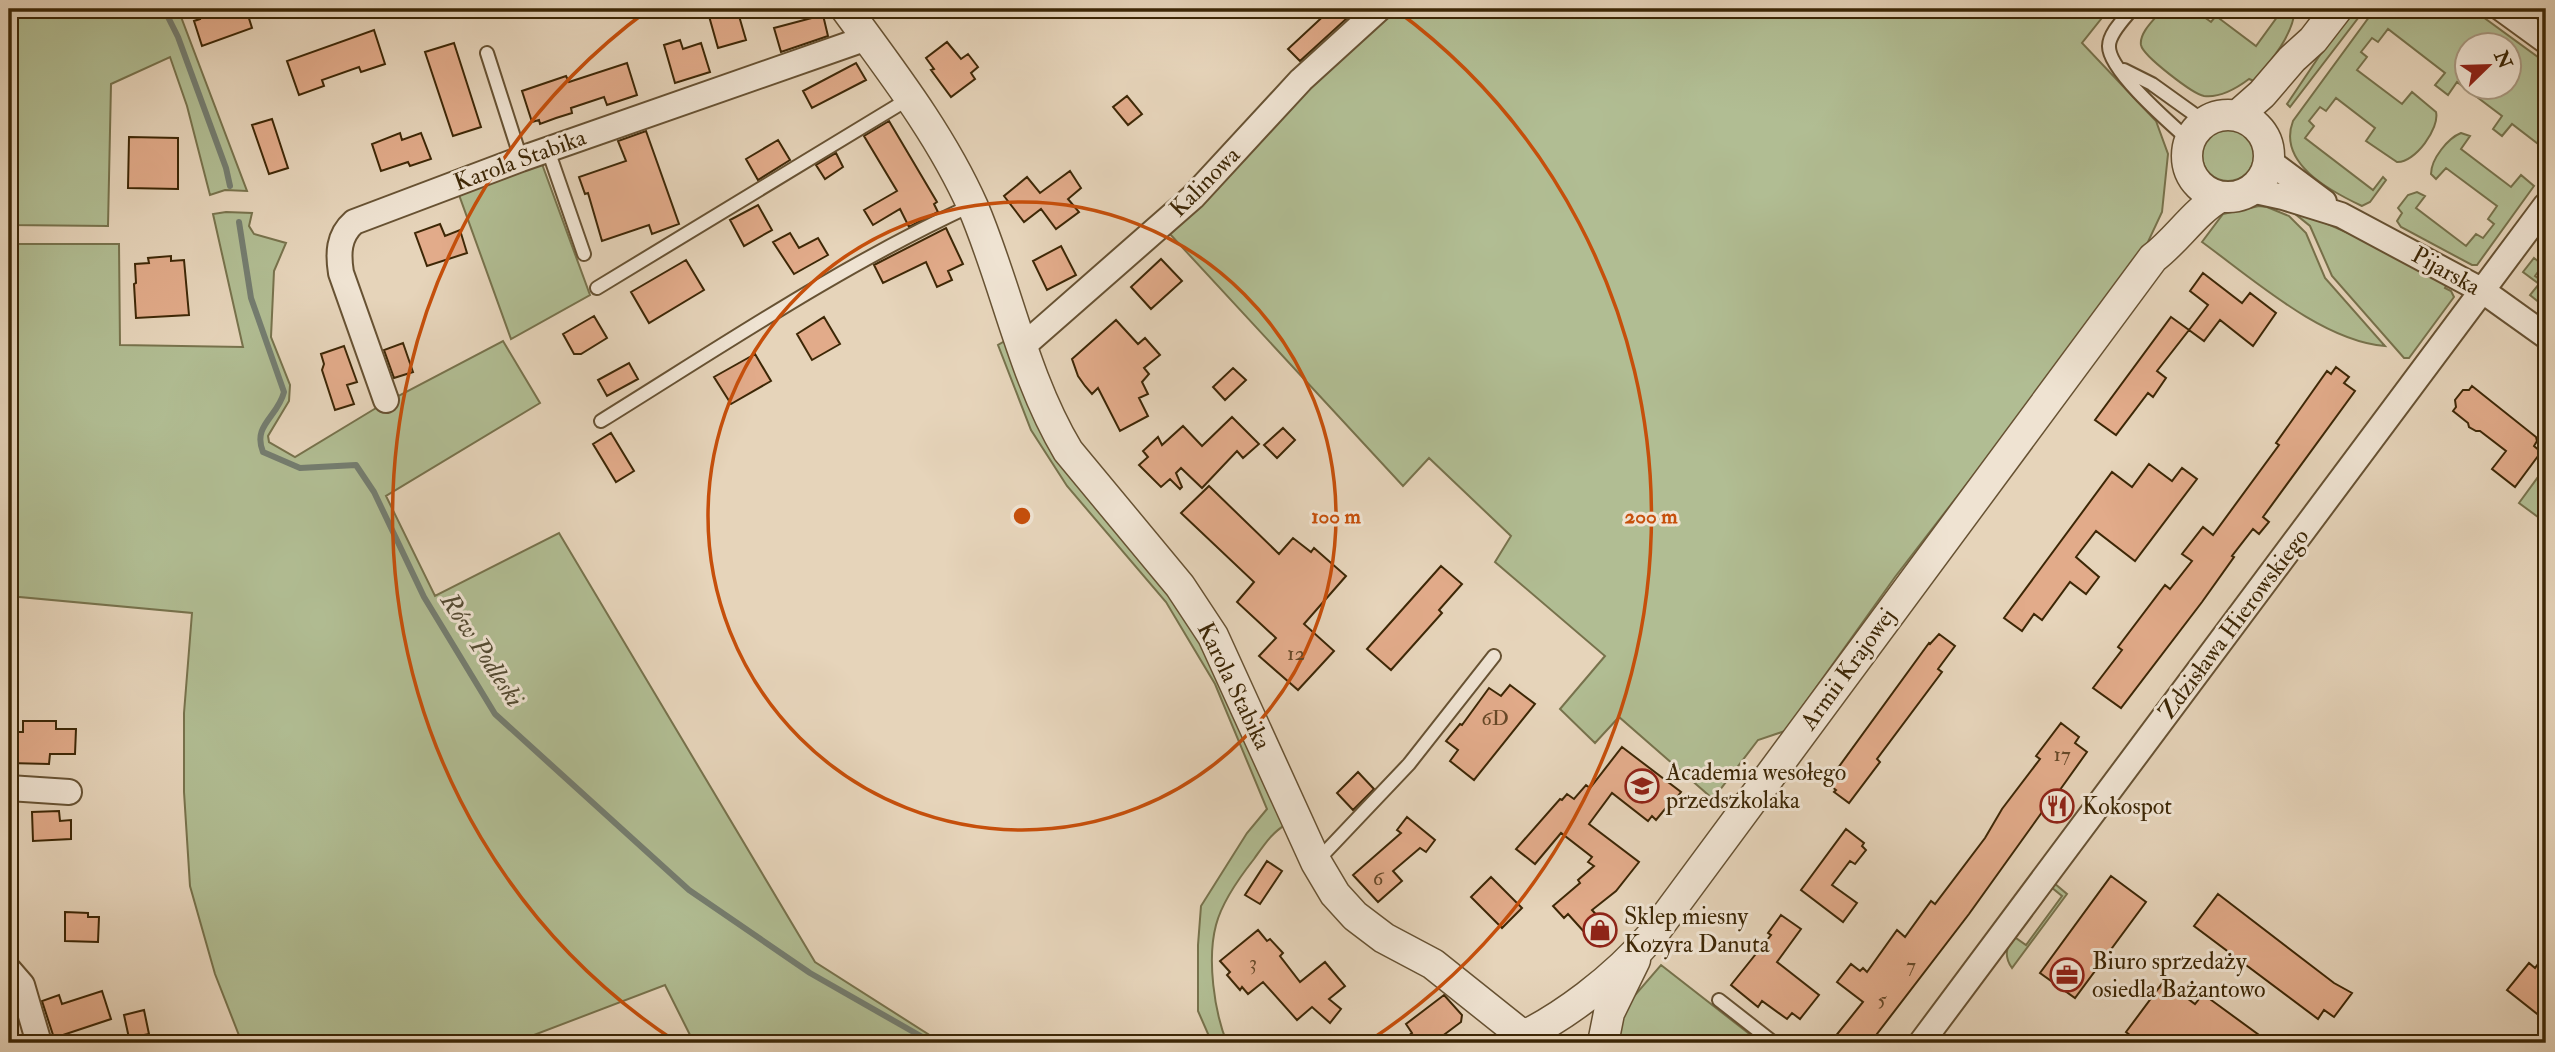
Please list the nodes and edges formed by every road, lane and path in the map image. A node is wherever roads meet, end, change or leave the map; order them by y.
1 (846, 9) edge
2 (1379, 9) edge
3 (2132, 9) edge
4 (2337, 9) edge
5 (2502, 9) edge
6 (867, 38) junction
7 (2313, 40) junction
8 (2546, 41) edge
9 (487, 53) dead end
10 (2120, 69) junction
11 (910, 98) junction
12 (2237, 116) junction
13 (2198, 131) junction
14 (2266, 149) junction
15 (548, 150) junction
16 (521, 159) junction
17 (2191, 174) junction
18 (2251, 190) junction
19 (2220, 197) junction
20 (972, 205) junction
21 (2546, 205) edge
22 (2341, 215) junction
23 (584, 254) dead end
24 (2152, 258) junction
25 (597, 288) dead end
26 (2483, 290) junction
27 (2546, 336) edge
28 (1023, 347) junction
29 (386, 400) dead end
30 (601, 421) dead end
31 (1494, 656) dead end
32 (9, 788) edge
33 (69, 792) dead end
34 (1315, 862) junction
35 (1640, 950) junction
36 (9, 970) edge
37 (1719, 1000) dead end
38 (1529, 1042) edge
39 (39, 1043) edge
40 (1603, 1043) edge
41 (1774, 1043) edge
42 (1921, 1043) edge

1 - 6 street, Karola Stabika
2 - 28 street, Kalinowa
3 - 10 lane
4 - 7 street
5 - 8 street
6 - 11 street, Karola Stabika
6 - 15 street, Karola Stabika
7 - 12 street
7 - 14 street
9 - 16 lane
10 - 13 lane
10 - 13 lane
11 - 20 street, Karola Stabika
11 - 25 lane
12 - 13 street
12 - 14 street
13 - 17 street
14 - 18 street
14 - 22 street, Pijarska
15 - 16 street, Karola Stabika
15 - 23 lane
16 - 29 street, Karola Stabika
17 - 19 street
17 - 24 street, Armii Krajowej
18 - 19 street
18 - 22 street, Pijarska
19 - 24 street, Armii Krajowej
20 - 28 street, Karola Stabika
20 - 30 lane
21 - 26 street, Zdzisława Hierowskiego
22 - 26 street, Pijarska
24 - 35 street, Armii Krajowej
26 - 27 street, Pijarska
26 - 42 street, Zdzisława Hierowskiego
28 - 34 street, Karola Stabika
31 - 34 lane
32 - 33 street
34 - 38 street, Karola Stabika
35 - 38 street, Armii Krajowej
35 - 40 street
36 - 39 street
37 - 41 lane

